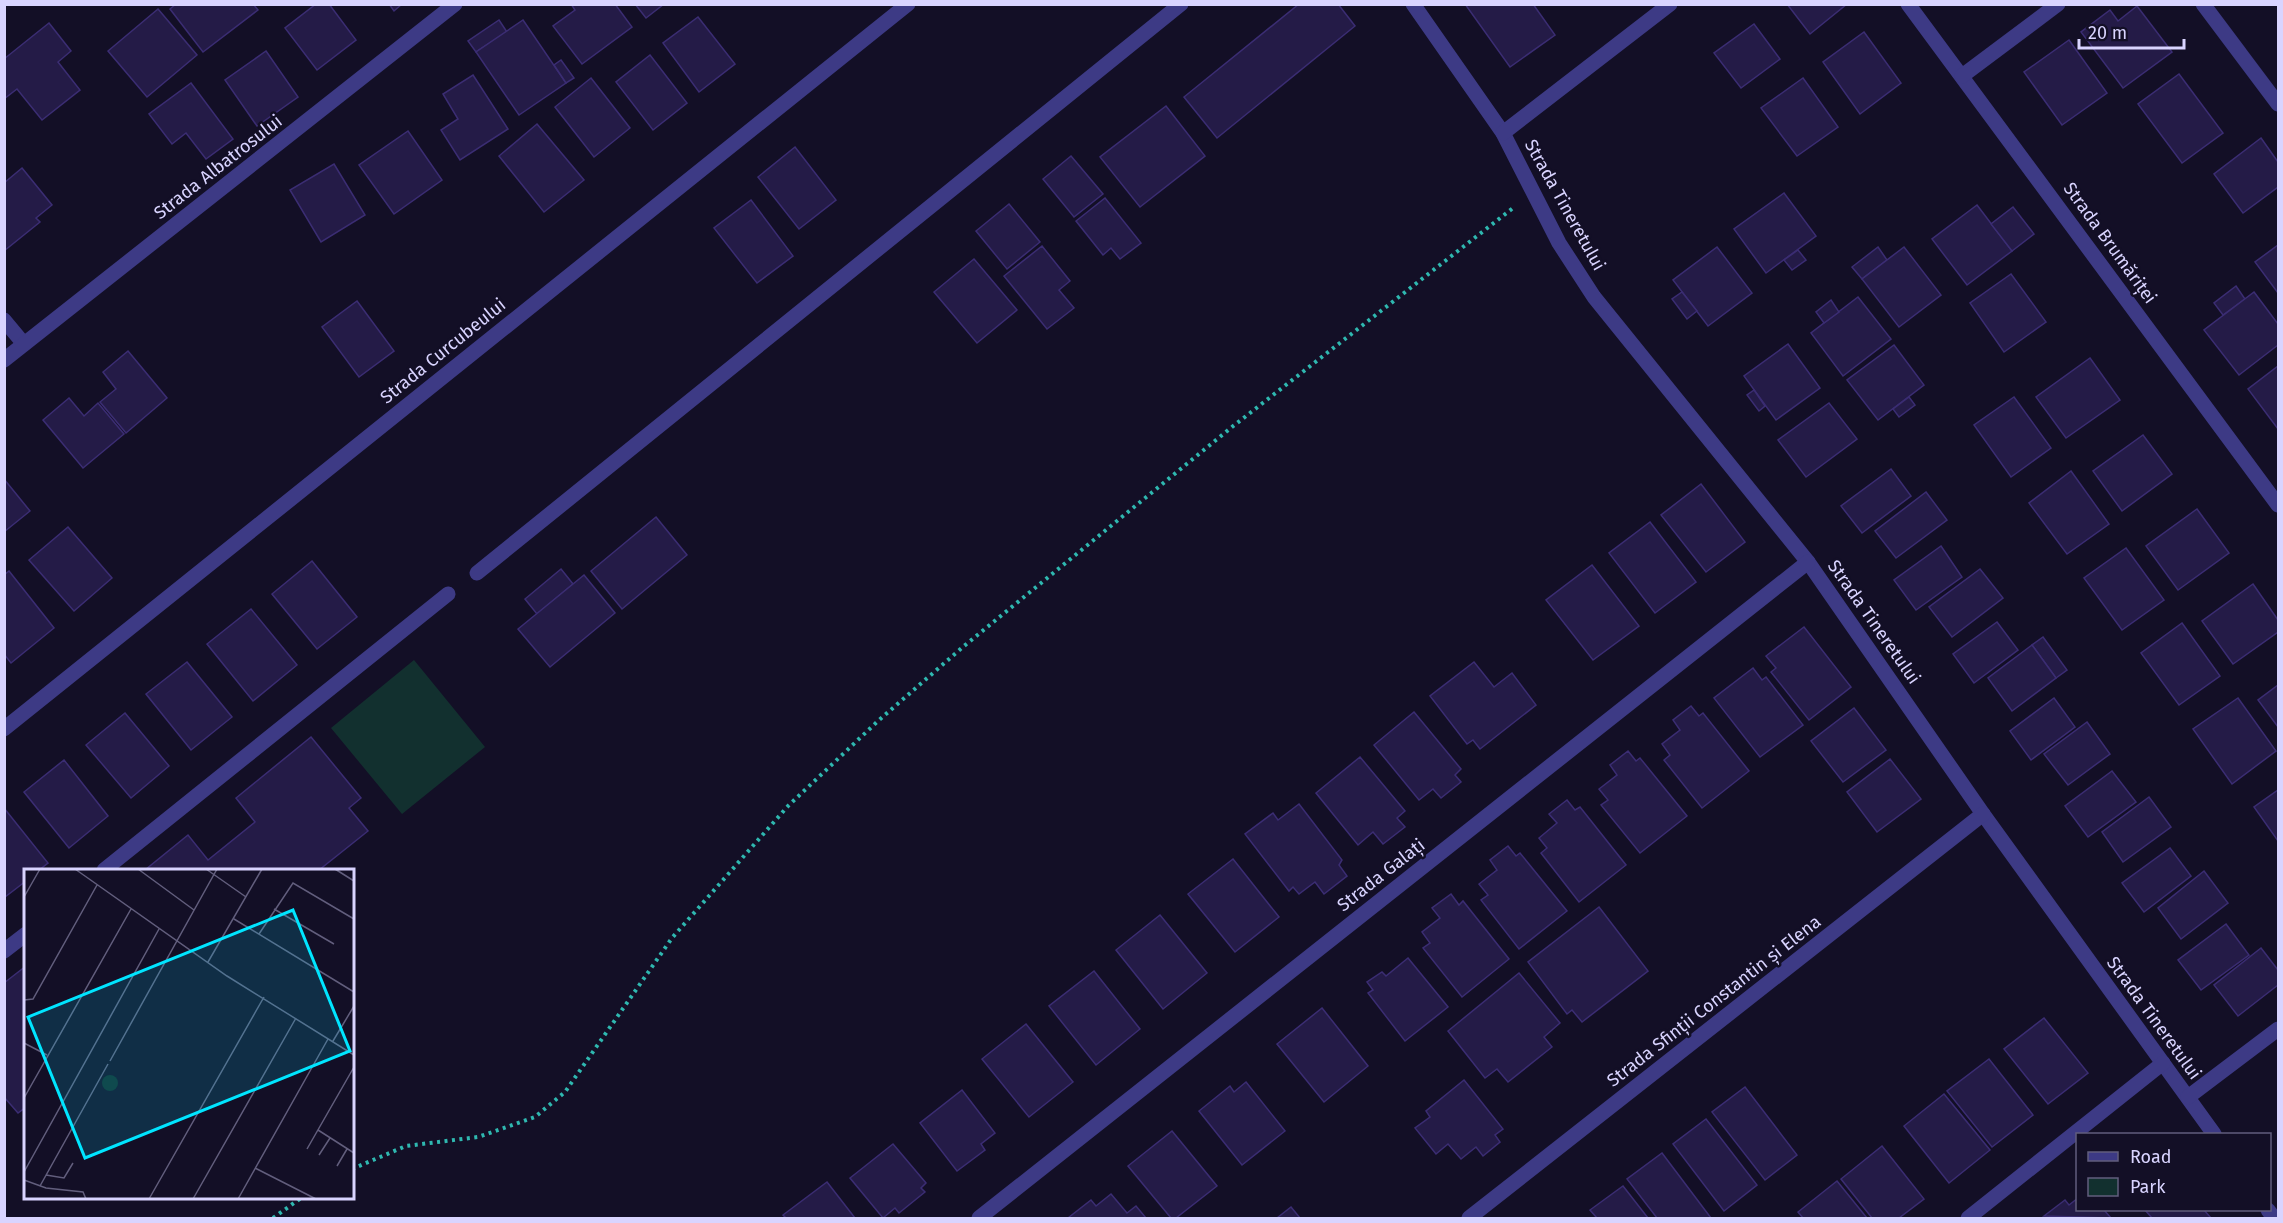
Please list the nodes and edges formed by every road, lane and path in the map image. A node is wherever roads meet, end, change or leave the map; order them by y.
1 (455, 4) edge
2 (908, 4) edge
3 (1182, 4) edge
4 (1413, 4) edge
5 (1670, 4) edge
6 (1908, 4) edge
7 (2058, 4) edge
8 (2203, 4) edge
9 (1962, 76) junction
10 (2278, 104) edge
11 (1503, 133) junction
12 (1532, 193) junction
13 (4, 320) edge
14 (24, 344) junction
15 (4, 360) edge
16 (2278, 506) edge
17 (1808, 562) junction
18 (477, 573) dead end
19 (448, 594) dead end
20 (4, 729) edge
21 (1983, 814) junction
22 (105, 869) edge
23 (24, 936) edge
24 (4, 951) edge
25 (2278, 1029) edge
26 (2163, 1063) junction
27 (2188, 1097) junction
28 (2213, 1133) edge
29 (354, 1168) edge
30 (299, 1199) edge
31 (273, 1218) edge
32 (979, 1218) edge
33 (1469, 1218) edge
34 (1968, 1218) edge

1 - 14 street, Strada Albatrosului
2 - 20 street, Strada Curcubeului
3 - 18 street
4 - 11 street, Strada Tineretului
5 - 11 street, Strada Tineretului
6 - 9 street, Strada Brumăriței
7 - 9 street
8 - 10 street
9 - 16 street, Strada Brumăriței
11 - 12 street, Strada Tineretului
12 - 17 street, Strada Tineretului
12 - 29 path
13 - 14 street
14 - 15 street, Strada Albatrosului
17 - 21 street, Strada Tineretului
17 - 32 street, Strada Galați
19 - 22 street
21 - 26 street, Strada Tineretului
21 - 33 street, Strada Sfinții Constantin și Elena
23 - 24 street
25 - 27 street
26 - 27 street, Strada Tineretului
26 - 34 street
27 - 28 street, Strada Tineretului
30 - 31 path

